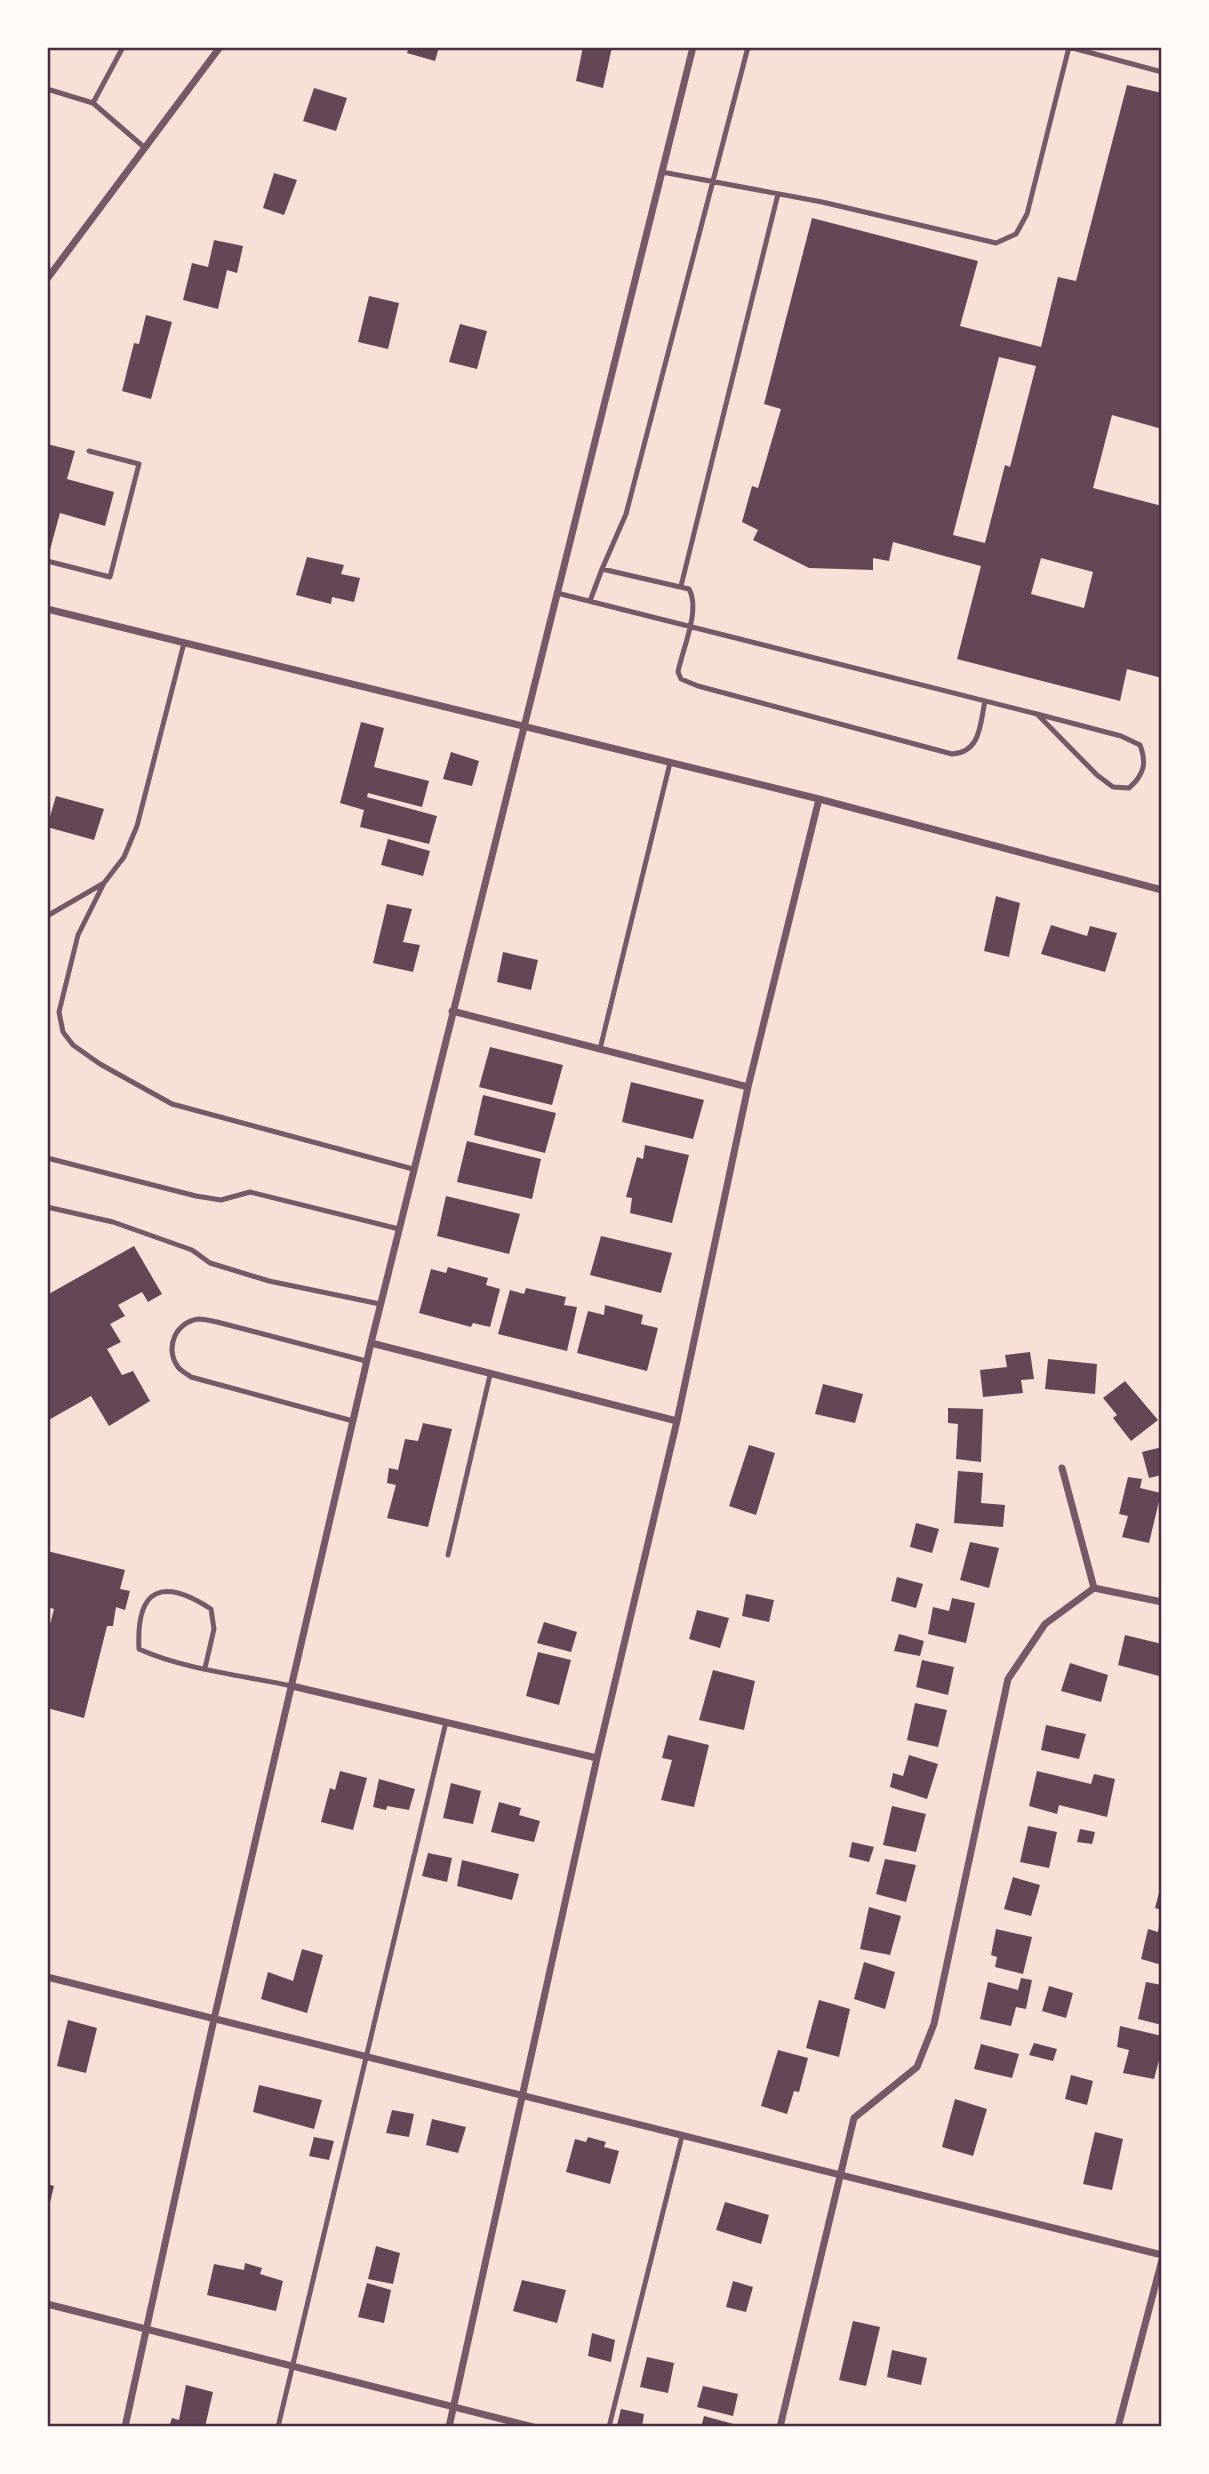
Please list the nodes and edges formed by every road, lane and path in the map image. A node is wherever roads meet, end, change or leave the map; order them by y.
1 (123, 47) edge
2 (220, 47) edge
3 (693, 47) edge
4 (748, 47) edge
5 (1069, 47) edge
6 (1162, 72) edge
7 (47, 89) edge
8 (93, 103) junction
9 (145, 148) junction
10 (662, 172) junction
11 (714, 181) junction
12 (778, 194) junction
13 (47, 279) edge
14 (89, 451) dead end
15 (47, 561) edge
16 (602, 569) junction
17 (681, 586) junction
18 (556, 593) junction
19 (590, 601) junction
20 (47, 609) edge
21 (690, 626) junction
22 (184, 643) junction
23 (985, 701) junction
24 (1037, 714) junction
25 (523, 728) junction
26 (670, 763) junction
27 (819, 799) junction
28 (104, 883) junction
29 (1162, 890) edge
30 (47, 916) edge
31 (452, 1011) junction
32 (600, 1049) junction
33 (748, 1087) junction
34 (47, 1158) edge
35 (413, 1169) junction
36 (47, 1207) edge
37 (398, 1229) junction
38 (380, 1304) junction
39 (371, 1343) junction
40 (366, 1361) junction
41 (490, 1375) junction
42 (353, 1421) junction
43 (677, 1421) junction
44 (1062, 1468) dead end
45 (448, 1555) dead end
46 (1094, 1588) junction
47 (1162, 1602) edge
48 (205, 1668) junction
49 (292, 1686) junction
50 (446, 1722) junction
51 (597, 1758) junction
52 (47, 1977) edge
53 (214, 2019) junction
54 (368, 2057) junction
55 (522, 2096) junction
56 (682, 2136) junction
57 (839, 2175) junction
58 (1162, 2258) edge
59 (47, 2304) edge
60 (146, 2329) junction
61 (291, 2366) junction
62 (454, 2407) junction
63 (125, 2427) edge
64 (278, 2427) edge
65 (449, 2427) edge
66 (533, 2427) edge
67 (609, 2427) edge
68 (779, 2427) edge
69 (1118, 2427) edge

1 - 8 lane
2 - 9 street
3 - 10 street
4 - 11 lane
5 - 6 lane
5 - 12 lane
7 - 8 lane
8 - 9 lane
9 - 13 street
10 - 11 lane
10 - 18 street
11 - 12 lane
11 - 16 lane
12 - 17 lane
14 - 15 lane
16 - 17 lane
16 - 19 lane
17 - 21 lane
18 - 19 lane
18 - 25 street
19 - 21 lane
20 - 22 street
21 - 23 lane
21 - 23 lane
22 - 25 street
22 - 28 lane
23 - 24 lane
24 - 24 lane
25 - 26 street
25 - 31 street
26 - 27 street
26 - 32 lane
27 - 29 street
27 - 33 street
28 - 30 lane
28 - 35 lane
31 - 32 street
31 - 35 street
32 - 33 street
33 - 43 street
34 - 37 lane
35 - 37 street
36 - 38 lane
37 - 38 street
38 - 39 street
39 - 40 street
39 - 41 street
40 - 42 street
40 - 42 lane
41 - 43 street
41 - 45 lane
42 - 49 street
43 - 51 street
44 - 46 street
46 - 47 street
46 - 57 street
48 - 48 lane
48 - 49 lane
49 - 50 street
49 - 53 street
50 - 51 street
50 - 54 lane
51 - 55 street
52 - 53 street
53 - 54 street
53 - 60 street
54 - 55 street
54 - 61 lane
55 - 56 street
55 - 62 street
56 - 57 street
56 - 67 lane
57 - 58 street
57 - 68 street
58 - 69 street
59 - 60 street
60 - 61 street
60 - 63 street
61 - 62 street
61 - 64 lane
62 - 65 street
62 - 66 street

